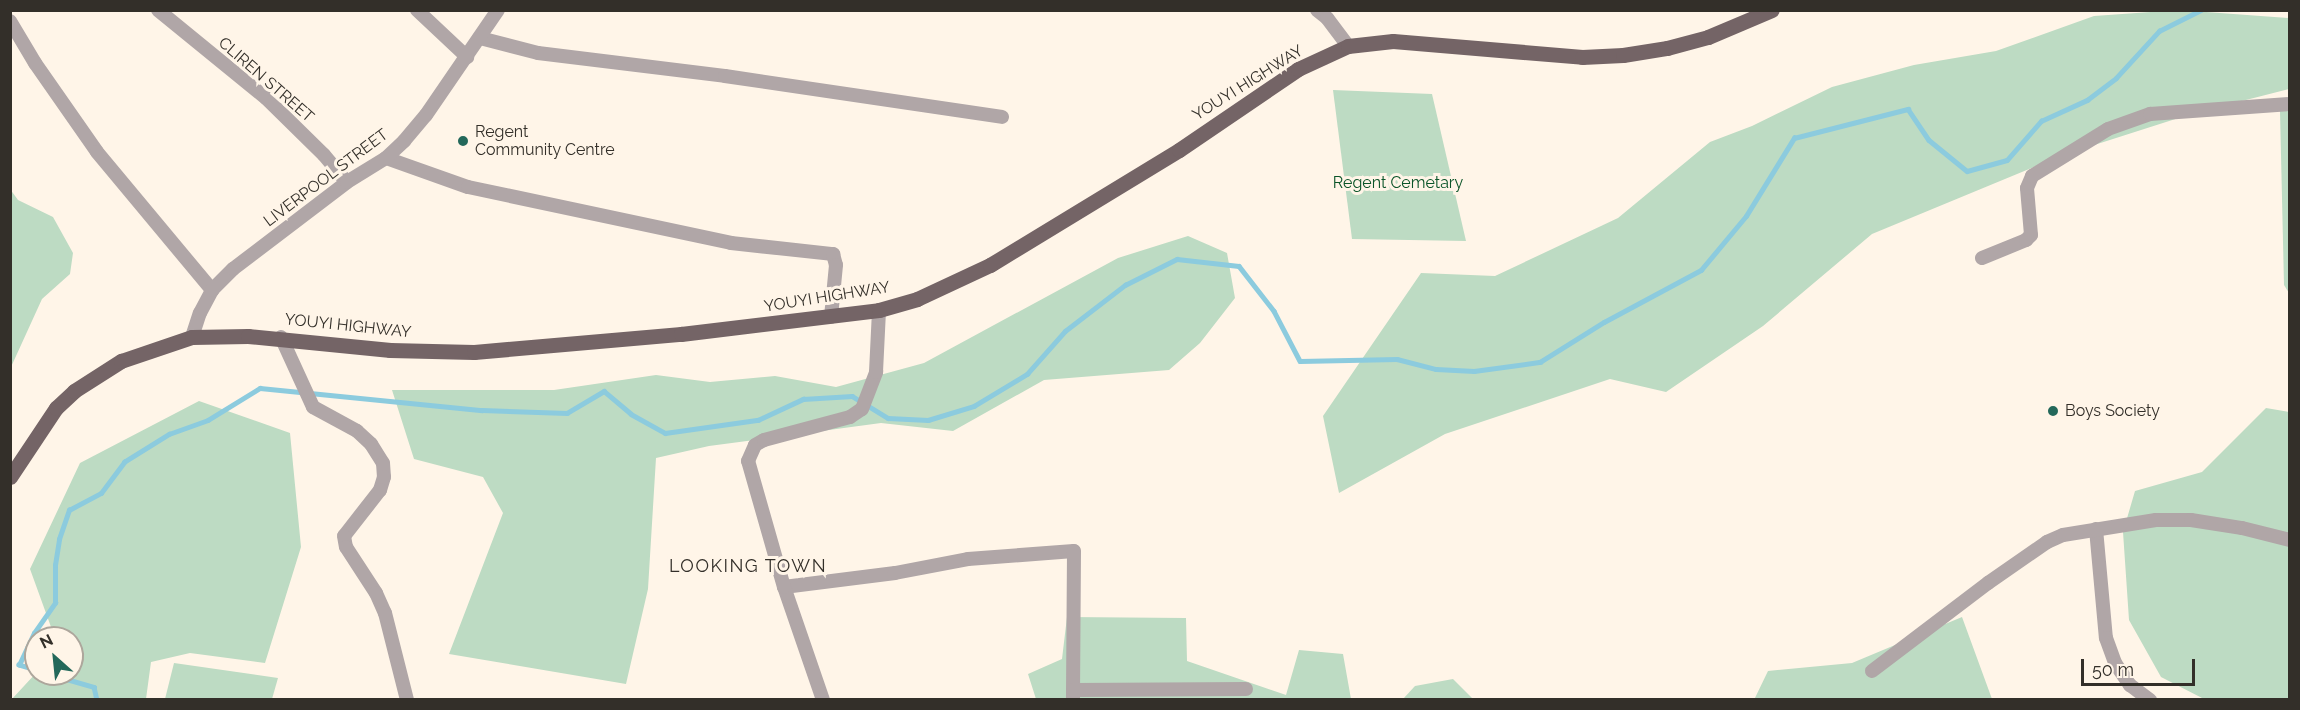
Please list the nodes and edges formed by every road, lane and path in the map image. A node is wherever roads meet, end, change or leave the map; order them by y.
1 (158, 10) edge
2 (417, 10) edge
3 (498, 10) edge
4 (1317, 10) edge
5 (1772, 10) edge
6 (1752, 14) edge
7 (10, 21) edge
8 (480, 38) junction
9 (1348, 46) junction
10 (467, 57) junction
11 (2289, 104) edge
12 (1002, 117) dead end
13 (386, 158) junction
14 (347, 182) junction
15 (1982, 258) dead end
16 (212, 290) junction
17 (879, 310) junction
18 (831, 317) junction
19 (192, 337) junction
20 (281, 338) junction
21 (10, 477) edge
22 (2096, 529) junction
23 (2289, 540) edge
24 (784, 587) junction
25 (1872, 671) dead end
26 (1246, 689) dead end
27 (1073, 695) edge
28 (407, 699) edge
29 (823, 699) edge
30 (2150, 699) edge

1 - 14 street, CLIREN STREET
2 - 10 street
3 - 8 street, LIVERPOOL STREET
4 - 9 street
5 - 6 main road, YOUYI HIGHWAY
6 - 9 main road, YOUYI HIGHWAY
7 - 16 street
8 - 10 street, LIVERPOOL STREET
8 - 12 street
9 - 17 main road, YOUYI HIGHWAY
10 - 13 street, LIVERPOOL STREET
11 - 15 street
13 - 14 street, LIVERPOOL STREET
13 - 18 street
14 - 16 street, LIVERPOOL STREET
16 - 19 street, LIVERPOOL STREET
17 - 18 main road, YOUYI HIGHWAY
17 - 24 street
18 - 20 main road, YOUYI HIGHWAY
19 - 20 main road, YOUYI HIGHWAY
19 - 21 main road, YOUYI HIGHWAY
20 - 28 street
22 - 23 street
22 - 25 street
22 - 30 street
24 - 27 street
24 - 29 street
26 - 27 street

